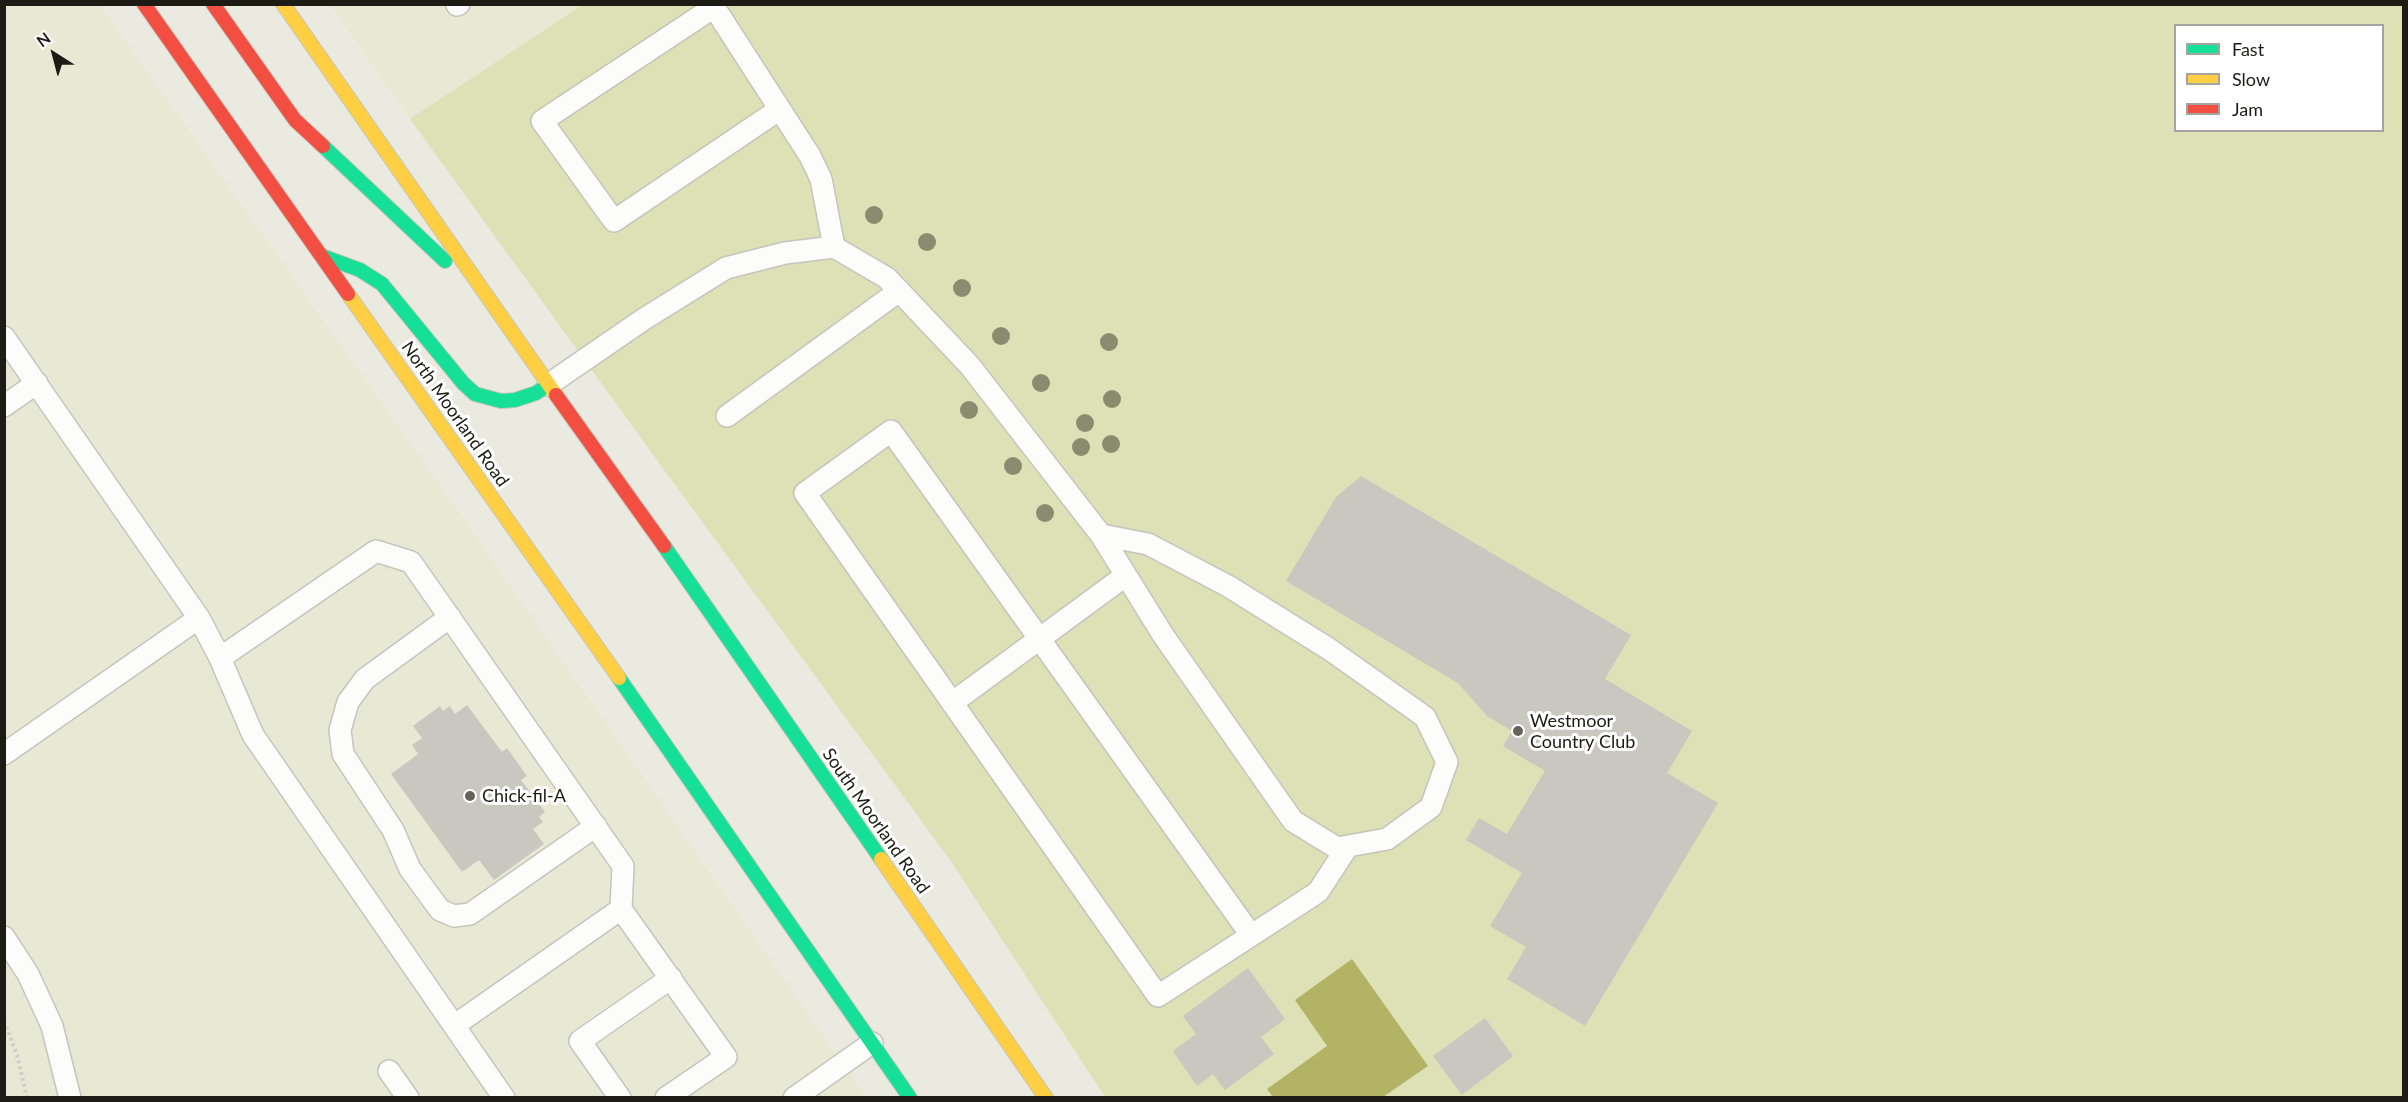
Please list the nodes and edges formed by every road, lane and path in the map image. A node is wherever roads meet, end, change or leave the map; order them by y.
1 (144, 4) edge
2 (213, 4) edge
3 (283, 4) edge
4 (715, 6) edge
5 (780, 109) junction
6 (834, 247) junction
7 (322, 256) junction
8 (899, 291) junction
9 (490, 304) junction
10 (4, 337) edge
11 (37, 383) junction
12 (548, 385) junction
13 (4, 406) edge
14 (728, 416) dead end
15 (1101, 535) junction
16 (1125, 576) junction
17 (450, 617) junction
18 (199, 618) junction
19 (1040, 638) junction
20 (220, 658) junction
21 (952, 703) junction
22 (8, 751) edge
23 (596, 826) junction
24 (1348, 846) junction
25 (621, 909) junction
26 (1251, 935) junction
27 (4, 938) edge
28 (670, 978) junction
29 (4, 1021) edge
30 (455, 1025) junction
31 (872, 1043) junction
32 (389, 1071) dead end
33 (904, 1096) edge
34 (27, 1098) edge
35 (70, 1098) edge
36 (408, 1098) edge
37 (504, 1098) edge
38 (620, 1098) edge
39 (666, 1098) edge
40 (794, 1098) edge
41 (1046, 1098) edge

1 - 7 main road, North Moorland Road
2 - 9 main road
3 - 9 main road
4 - 5 lane
4 - 5 lane
5 - 6 lane
6 - 8 lane
6 - 12 lane
7 - 12 main road
7 - 31 main road, North Moorland Road
8 - 14 lane
8 - 15 lane
9 - 12 main road
10 - 11 lane
11 - 13 lane
11 - 18 lane
12 - 41 main road, South Moorland Road
15 - 16 lane
15 - 24 lane
16 - 19 lane
16 - 24 lane
17 - 20 lane
17 - 23 lane
17 - 23 lane
18 - 20 lane
18 - 22 lane
19 - 21 lane
19 - 21 lane
19 - 26 lane
20 - 30 lane
21 - 26 lane
23 - 25 lane
24 - 26 lane
25 - 28 lane
25 - 30 lane
27 - 35 lane
28 - 38 lane
28 - 39 lane
29 - 34 path
30 - 37 lane
31 - 33 main road
31 - 40 lane
32 - 36 lane

